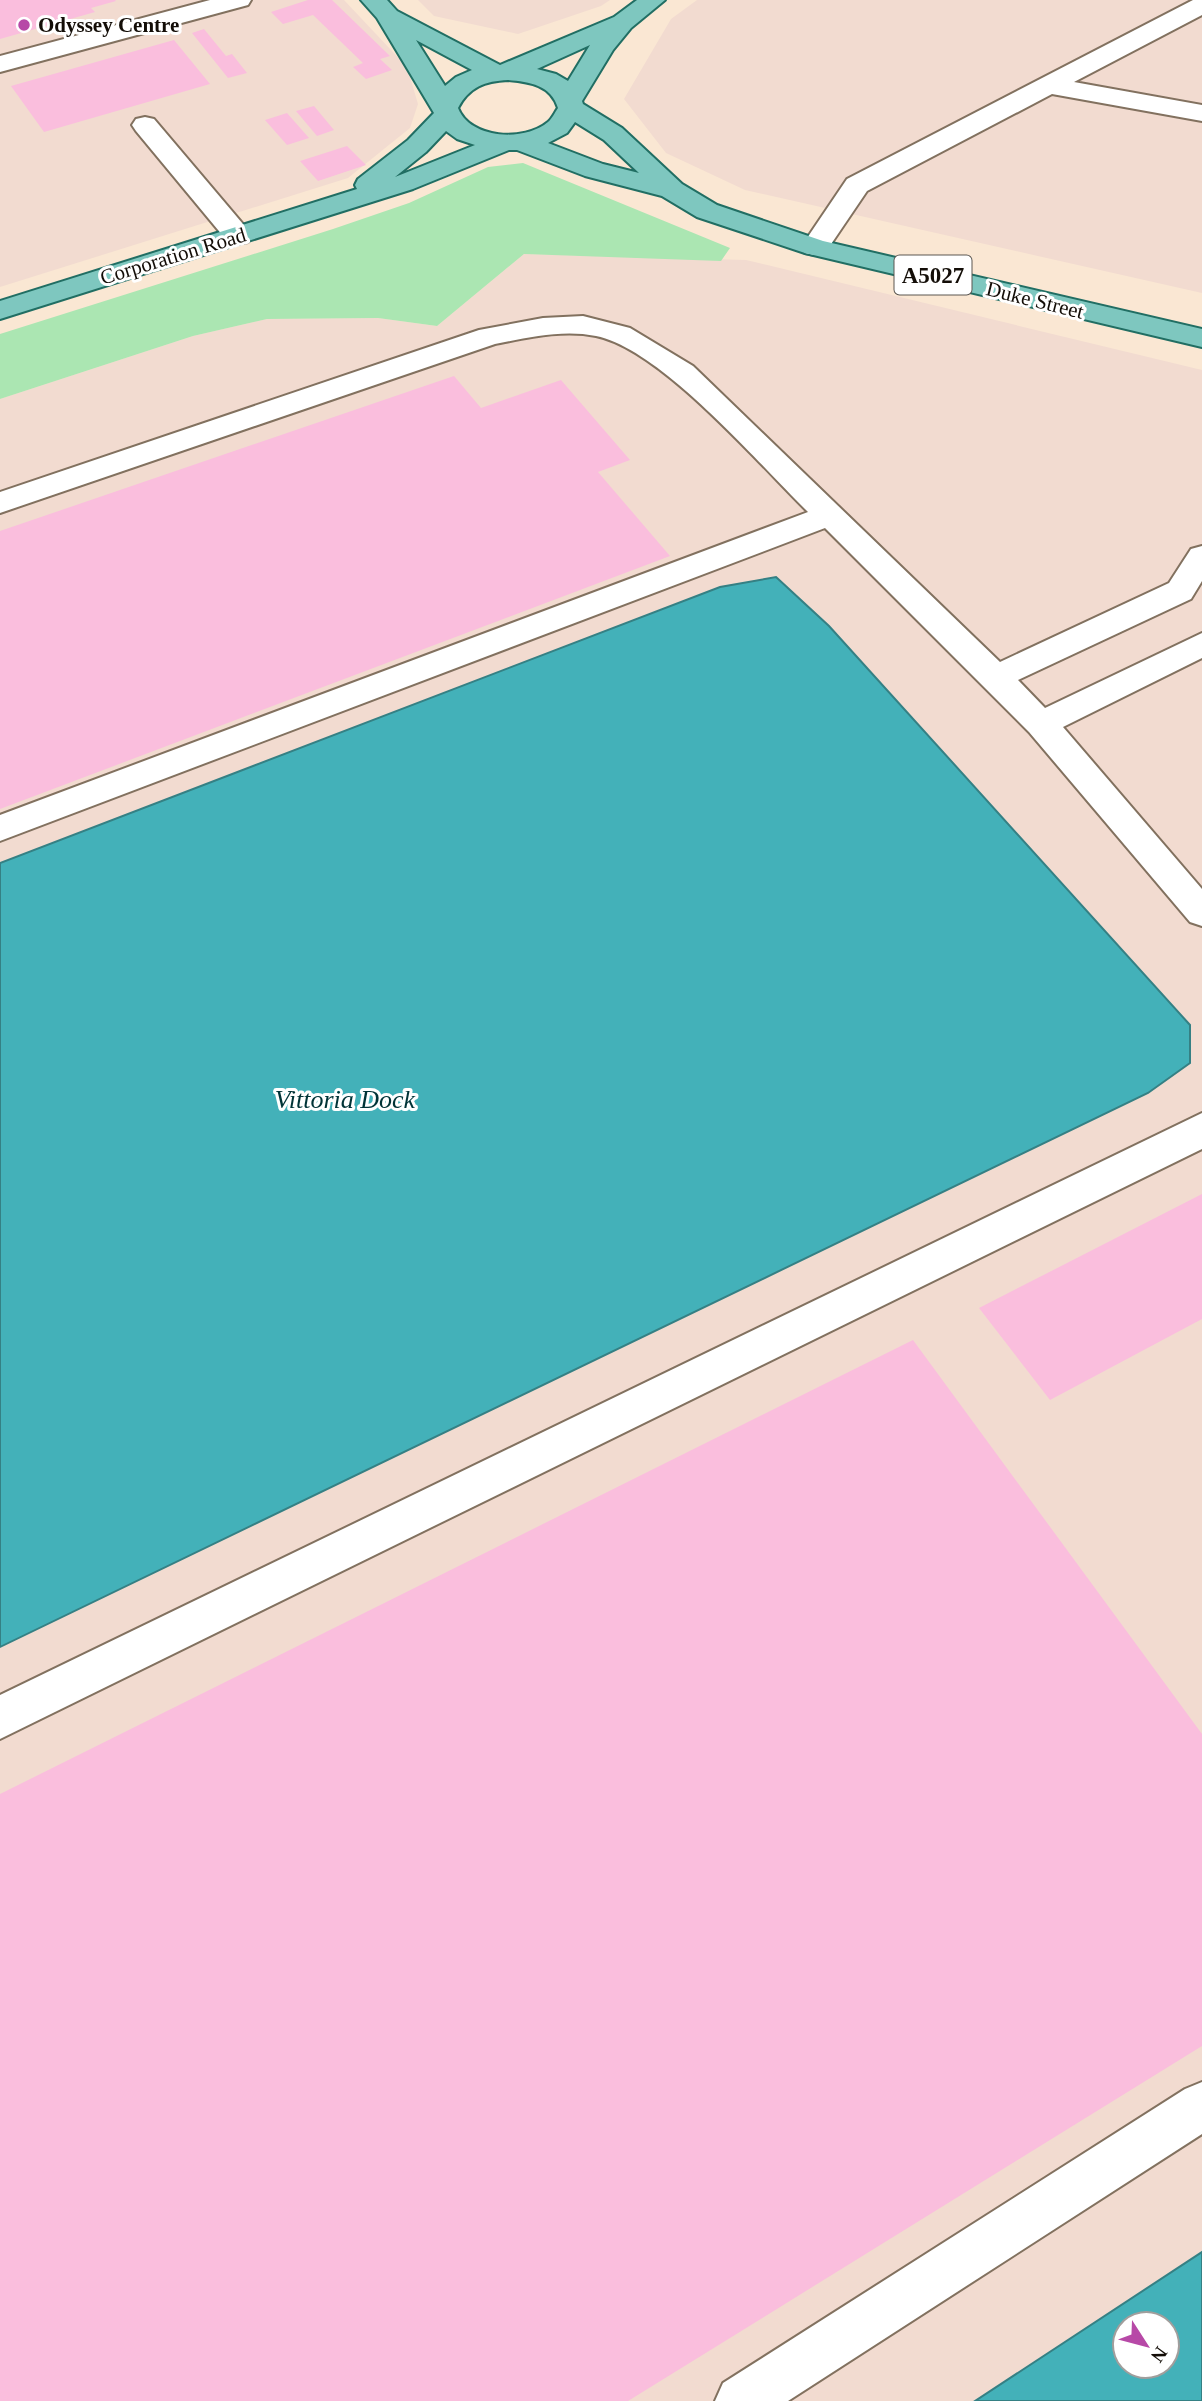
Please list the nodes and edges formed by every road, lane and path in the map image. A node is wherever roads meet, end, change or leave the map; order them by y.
1 (239, 0) edge
2 (653, 0) edge
3 (1202, 5) edge
4 (380, 7) edge
5 (623, 22) junction
6 (0, 64) edge
7 (502, 72) junction
8 (1046, 85) junction
9 (570, 104) junction
10 (445, 112) junction
11 (1202, 113) edge
12 (145, 125) dead end
13 (513, 143) junction
14 (671, 190) junction
15 (347, 202) junction
16 (238, 236) junction
17 (815, 247) junction
18 (0, 310) edge
19 (1202, 338) edge
20 (0, 503) edge
21 (830, 515) junction
22 (1202, 556) edge
23 (1202, 644) edge
24 (996, 677) junction
25 (1041, 724) junction
26 (0, 828) edge
27 (1202, 913) edge
28 (1202, 1128) edge
29 (0, 1717) edge
30 (1202, 2106) edge
31 (741, 2401) edge

1 - 6 street
2 - 5 main road
3 - 8 street
4 - 7 main road
4 - 10 main road
5 - 7 main road
5 - 9 main road
7 - 9 main road
7 - 10 main road
8 - 11 street
8 - 17 street
9 - 13 main road
9 - 14 main road, Duke Street / A5027
10 - 13 main road
10 - 15 main road, Corporation Road
12 - 16 street
13 - 14 main road, Duke Street / A5027
13 - 15 main road, Corporation Road
14 - 17 main road, Duke Street / A5027
15 - 16 main road, Corporation Road
16 - 18 main road, Corporation Road
17 - 19 main road, Duke Street / A5027
20 - 21 street
21 - 24 street
21 - 26 street
22 - 24 street
23 - 25 street
24 - 25 street
25 - 27 street
28 - 29 street
30 - 31 street

